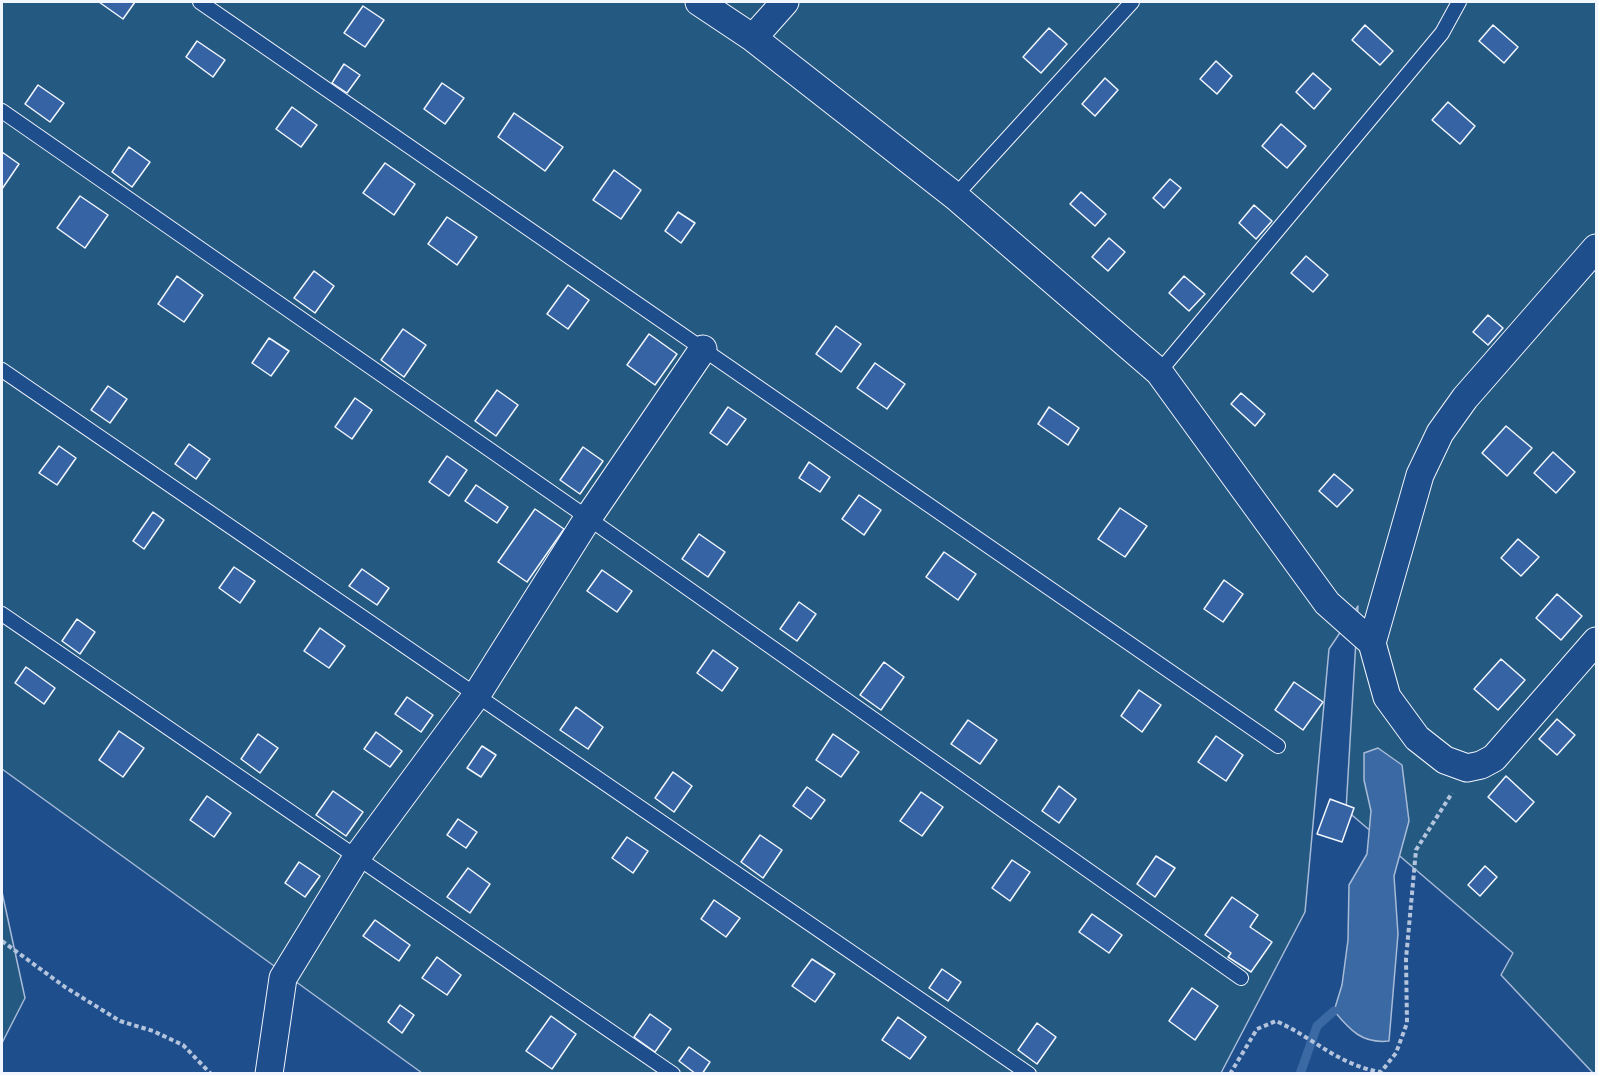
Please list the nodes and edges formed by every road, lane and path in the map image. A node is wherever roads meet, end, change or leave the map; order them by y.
1 (201, 2) edge
2 (699, 2) edge
3 (785, 2) edge
4 (1132, 2) edge
5 (1459, 2) edge
6 (753, 38) junction
7 (2, 111) edge
8 (954, 196) junction
9 (1596, 248) edge
10 (703, 349) junction
11 (2, 370) edge
12 (1159, 372) junction
13 (588, 518) junction
14 (2, 615) edge
15 (1596, 641) edge
16 (1372, 643) junction
17 (476, 696) junction
18 (1278, 746) dead end
19 (1467, 768) junction
20 (357, 857) junction
21 (2, 941) edge
22 (1241, 978) dead end
23 (211, 1074) edge
24 (269, 1074) edge
25 (673, 1074) edge
26 (1029, 1074) edge
27 (1230, 1074) edge

1 - 10 lane
2 - 6 street
3 - 6 street
4 - 8 lane
5 - 12 lane
6 - 8 street
7 - 13 lane
8 - 12 street
9 - 16 street
10 - 13 street
10 - 18 lane
11 - 17 lane
12 - 16 street
13 - 17 street
13 - 22 lane
14 - 20 lane
15 - 19 street
16 - 19 street
17 - 20 street
17 - 26 lane
19 - 27 path
20 - 24 street
20 - 25 lane
21 - 23 path

